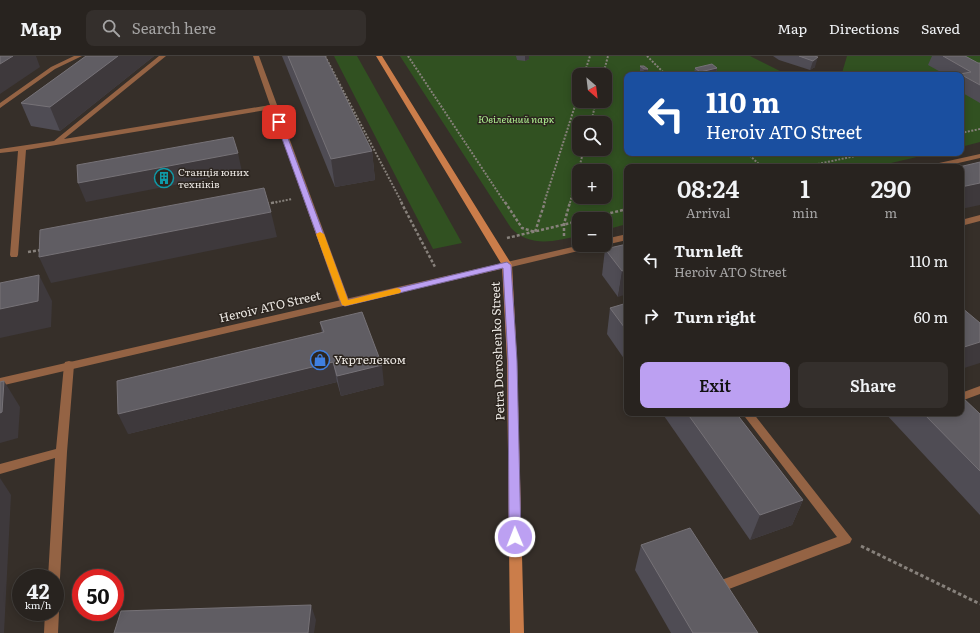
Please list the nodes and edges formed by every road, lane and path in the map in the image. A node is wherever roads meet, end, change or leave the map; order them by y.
1 (79, 56) edge
2 (163, 56) edge
3 (256, 56) edge
4 (325, 56) edge
5 (380, 56) edge
6 (408, 56) edge
7 (590, 56) edge
8 (608, 56) edge
9 (647, 56) edge
10 (586, 68) edge
11 (605, 68) edge
12 (663, 72) edge
13 (0, 106) edge
14 (274, 106) junction
15 (574, 108) edge
16 (980, 129) edge
17 (964, 132) edge
18 (56, 142) junction
19 (22, 148) junction
20 (0, 151) edge
21 (582, 156) edge
22 (750, 156) edge
23 (855, 156) edge
24 (980, 156) edge
25 (759, 164) edge
26 (818, 164) edge
27 (944, 164) edge
28 (306, 196) junction
29 (260, 206) edge
30 (624, 210) edge
31 (612, 213) edge
32 (980, 218) edge
33 (572, 222) edge
34 (964, 222) edge
35 (564, 224) junction
36 (535, 232) junction
37 (564, 236) dead end
38 (624, 238) edge
39 (612, 240) edge
40 (493, 241) junction
41 (45, 249) edge
42 (572, 250) edge
43 (14, 255) joint
44 (507, 265) junction
45 (442, 280) junction
46 (345, 303) junction
47 (69, 365) junction
48 (0, 382) edge
49 (980, 390) edge
50 (964, 396) edge
51 (748, 416) edge
52 (61, 452) junction
53 (0, 469) edge
54 (846, 539) junction
55 (54, 569) edge
56 (732, 604) edge
57 (980, 604) edge
58 (52, 621) edge
59 (51, 633) edge
60 (517, 633) edge

1 - 13 street
2 - 18 street
3 - 14 street
4 - 45 path
5 - 40 main road, Petra Doroshenko Street
6 - 36 path
7 - 10 path
8 - 11 path
9 - 12 path
14 - 18 street
14 - 28 street
15 - 36 path
16 - 17 path
18 - 19 street
19 - 20 street
19 - 43 street
21 - 35 path
22 - 25 path
23 - 26 path
24 - 27 street
28 - 29 path
28 - 46 street
30 - 31 path
32 - 34 street
33 - 35 path
35 - 36 path
35 - 37 path
36 - 40 path
38 - 39 street
40 - 44 main road, Petra Doroshenko Street
41 - 43 path
42 - 44 street, Heroiv ATO Street
44 - 45 street, Heroiv ATO Street
44 - 60 main road, Petra Doroshenko Street
45 - 46 street, Heroiv ATO Street
46 - 47 street, Heroiv ATO Street
47 - 48 street, Heroiv ATO Street
47 - 52 street
49 - 50 street
51 - 54 street
52 - 53 street
52 - 55 street
54 - 56 street
54 - 57 path
58 - 59 street

